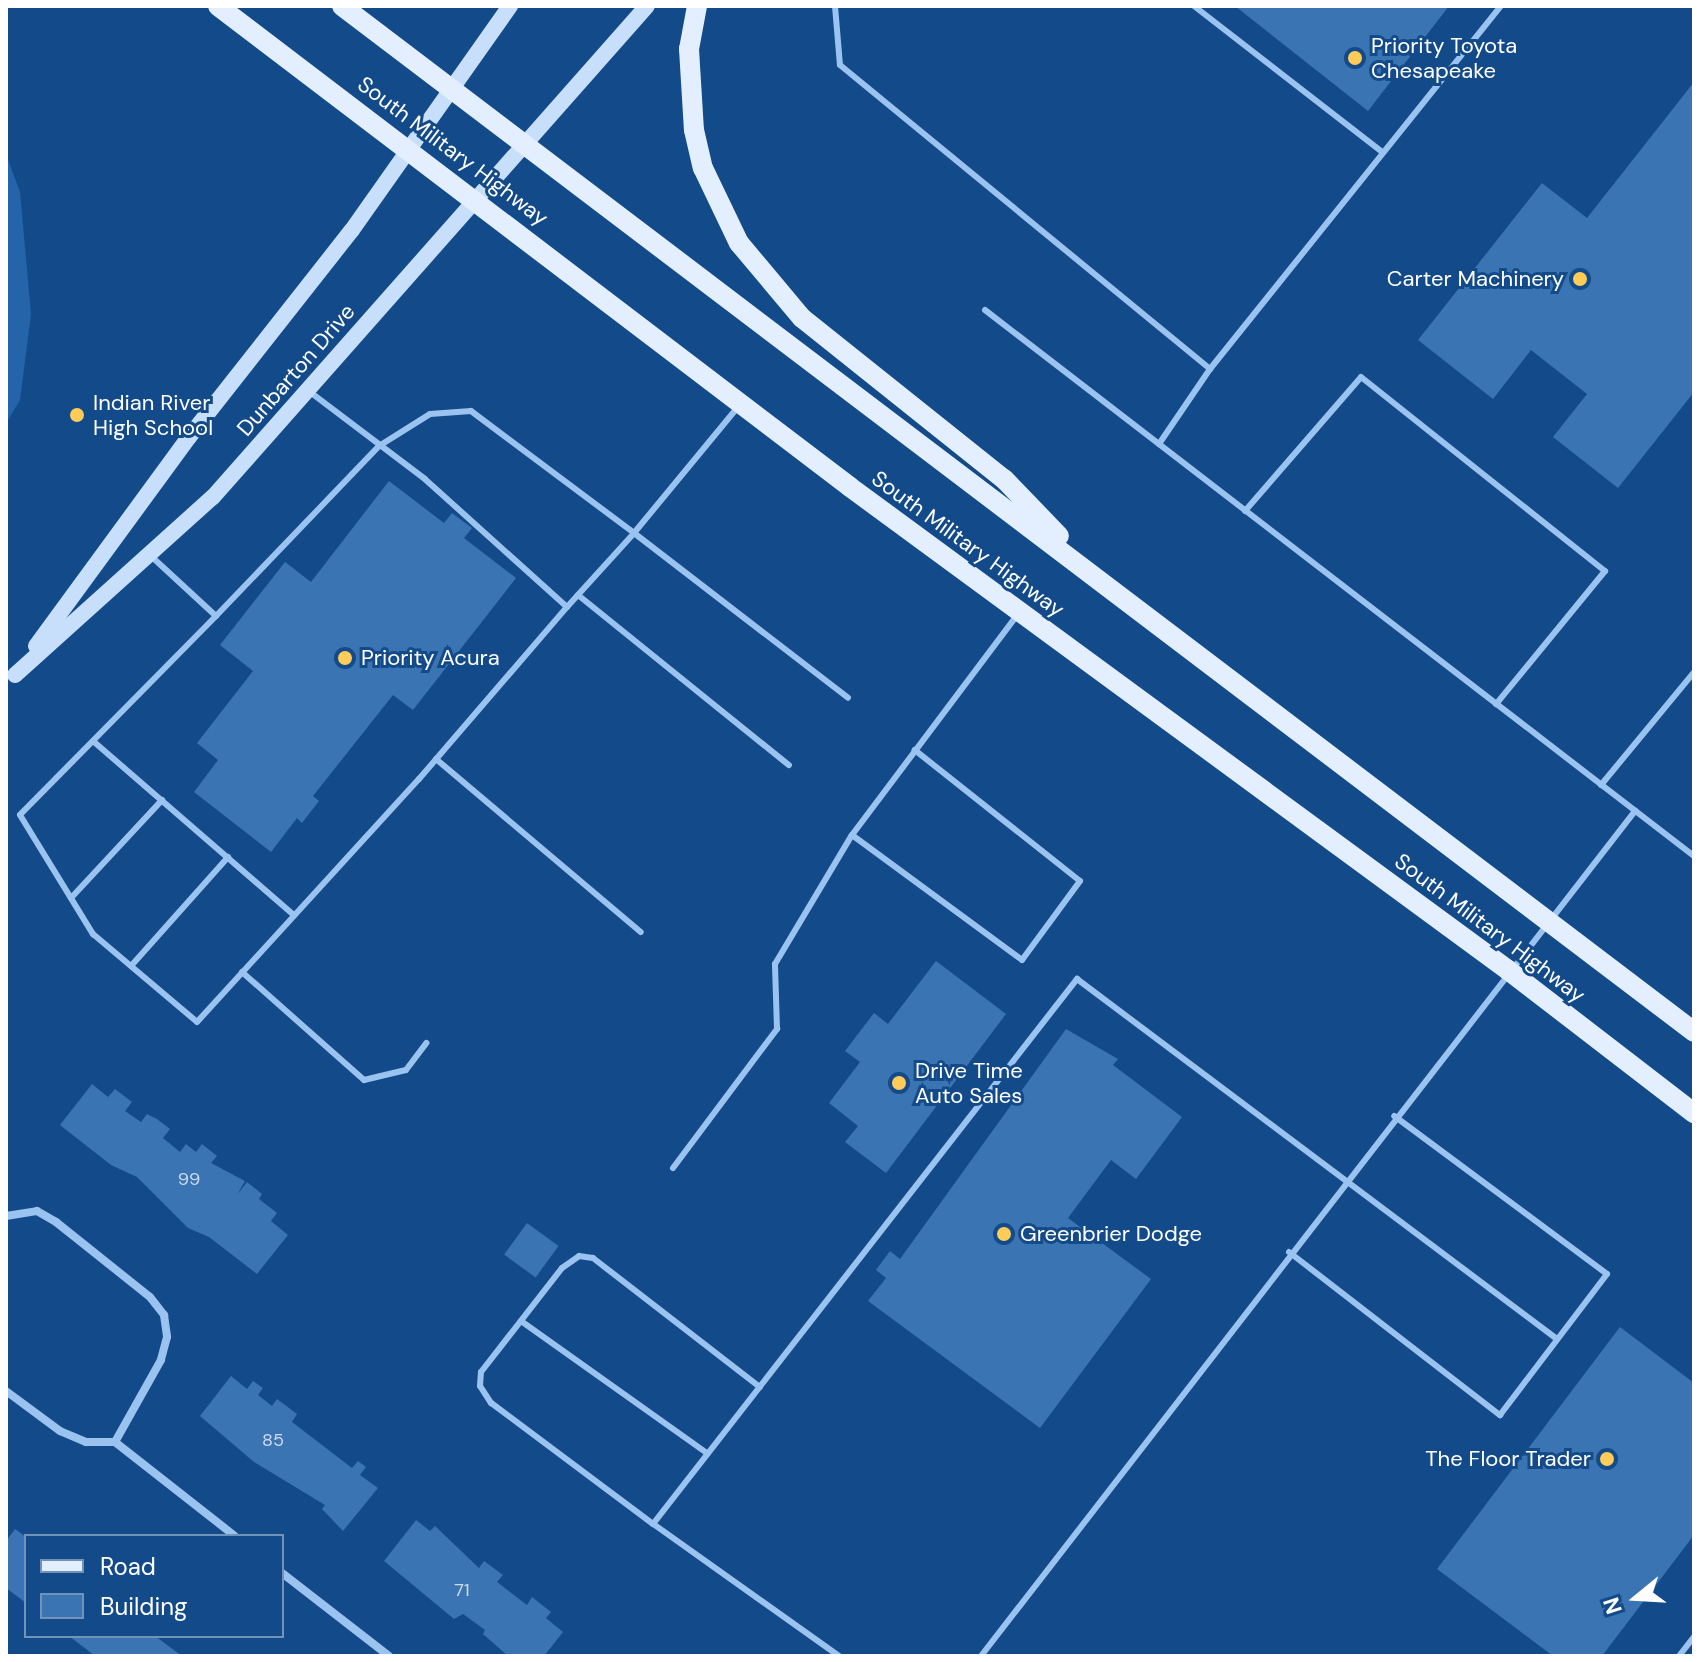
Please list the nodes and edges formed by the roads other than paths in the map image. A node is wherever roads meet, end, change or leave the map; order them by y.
1 (218, 6) edge
2 (342, 6) edge
3 (510, 6) edge
4 (647, 6) edge
5 (697, 6) edge
6 (835, 6) edge
7 (1194, 6) edge
8 (1501, 6) edge
9 (449, 88) junction
10 (522, 143) junction
11 (409, 146) junction
12 (1382, 152) junction
13 (473, 197) junction
14 (985, 310) dead end
15 (1210, 369) junction
16 (309, 391) junction
17 (741, 403) junction
18 (1159, 444) junction
19 (379, 446) junction
20 (1245, 511) junction
21 (634, 533) junction
22 (149, 554) junction
23 (1106, 585) junction
24 (578, 595) junction
25 (567, 607) junction
26 (1020, 612) junction
27 (216, 616) junction
28 (1694, 672) edge
29 (11, 680) edge
30 (848, 698) dead end
31 (1496, 704) junction
32 (93, 741) junction
33 (915, 750) junction
34 (436, 759) junction
35 (789, 765) dead end
36 (1601, 785) junction
37 (162, 800) junction
38 (1635, 811) junction
39 (852, 835) junction
40 (1694, 856) edge
41 (228, 857) junction
42 (71, 898) junction
43 (294, 915) junction
44 (1547, 921) junction
45 (641, 932) dead end
46 (131, 966) junction
47 (1508, 970) junction
48 (242, 972) junction
49 (1694, 1032) edge
50 (426, 1043) dead end
51 (1694, 1113) edge
52 (1394, 1116) junction
53 (673, 1168) dead end
54 (1343, 1183) junction
55 (6, 1216) edge
56 (1289, 1252) junction
57 (521, 1321) junction
58 (1557, 1339) junction
59 (760, 1387) junction
60 (6, 1391) edge
61 (115, 1442) junction
62 (708, 1454) junction
63 (653, 1524) junction
64 (232, 1534) edge
65 (284, 1575) edge
66 (1694, 1637) edge
67 (389, 1656) edge
68 (839, 1656) edge
69 (981, 1656) edge
70 (1679, 1656) edge

1 - 11 main road, South Military Highway
2 - 9 main road, South Military Highway
3 - 9 street, Dunbarton Drive
4 - 10 street, Dunbarton Drive
5 - 23 main road
6 - 15 lane
7 - 12 lane
8 - 12 lane
9 - 10 main road, South Military Highway
9 - 11 street, Dunbarton Drive
10 - 13 street, Dunbarton Drive
10 - 23 main road, South Military Highway
11 - 13 main road, South Military Highway
11 - 29 street, Dunbarton Drive
12 - 15 lane
13 - 16 street, Dunbarton Drive
13 - 17 main road, South Military Highway
14 - 18 lane
15 - 18 lane
16 - 19 lane
16 - 22 street, Dunbarton Drive
17 - 21 lane
17 - 26 main road, South Military Highway
18 - 20 lane
19 - 21 lane
19 - 25 lane
19 - 27 lane
20 - 31 lane
20 - 31 lane
21 - 24 lane
21 - 30 lane
22 - 27 lane
22 - 29 street, Dunbarton Drive
23 - 44 main road, South Military Highway
24 - 25 lane
24 - 35 lane
25 - 34 lane
26 - 33 lane
26 - 47 main road, South Military Highway
27 - 32 lane
28 - 36 lane
31 - 36 lane
32 - 37 lane
32 - 42 lane
33 - 39 lane
33 - 39 lane
34 - 43 lane
34 - 45 lane
36 - 38 lane
37 - 41 lane
37 - 42 lane
38 - 40 lane
38 - 44 lane
39 - 53 lane
41 - 43 lane
41 - 46 lane
42 - 46 lane
43 - 48 lane
44 - 47 lane
44 - 49 main road, South Military Highway
46 - 48 lane
47 - 51 main road, South Military Highway
47 - 52 lane
48 - 50 lane
52 - 54 lane
52 - 58 lane
54 - 56 lane
54 - 58 lane
54 - 59 lane
55 - 61 street
56 - 58 lane
56 - 69 lane
57 - 59 lane
57 - 62 lane
57 - 63 lane
59 - 62 lane
60 - 61 street
61 - 64 street
62 - 63 lane
63 - 68 lane
65 - 67 street
66 - 70 lane

